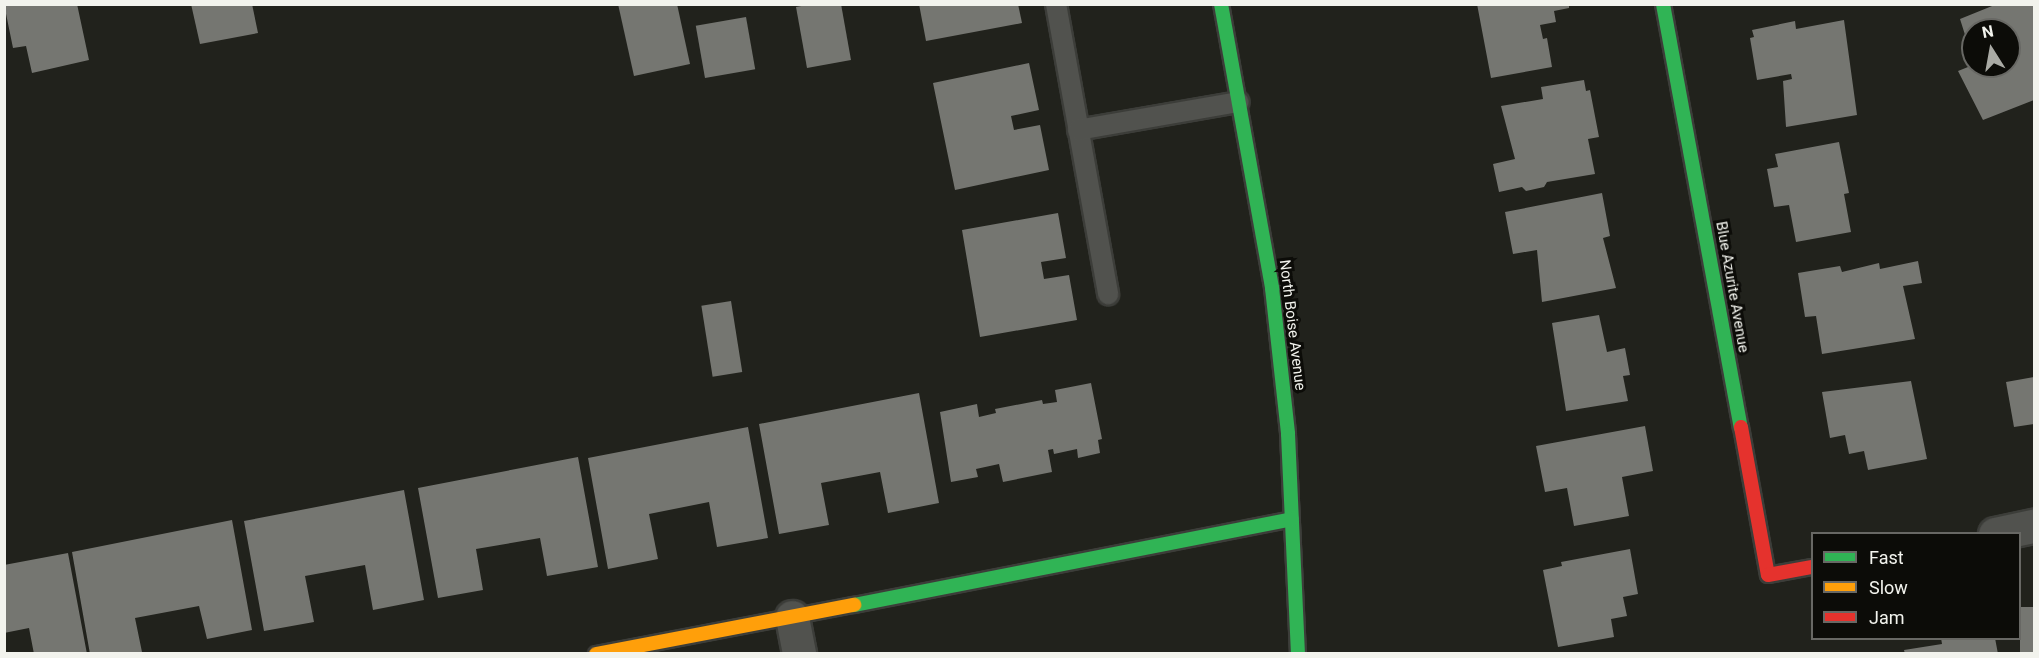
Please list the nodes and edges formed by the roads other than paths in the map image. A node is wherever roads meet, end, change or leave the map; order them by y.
1 (1056, 4) edge
2 (1221, 4) edge
3 (1663, 4) edge
4 (1239, 102) junction
5 (1078, 130) junction
6 (1108, 294) dead end
7 (1292, 519) junction
8 (2034, 526) edge
9 (2005, 532) edge
10 (1811, 567) edge
11 (792, 617) junction
12 (596, 654) edge
13 (799, 654) edge
14 (1298, 654) edge

1 - 5 lane
2 - 4 street, North Boise Avenue
3 - 10 street, Blue Azurite Avenue
4 - 5 lane
4 - 7 street, North Boise Avenue
5 - 6 lane
7 - 11 street
7 - 14 street, North Boise Avenue
8 - 9 street
11 - 12 street
11 - 13 street

